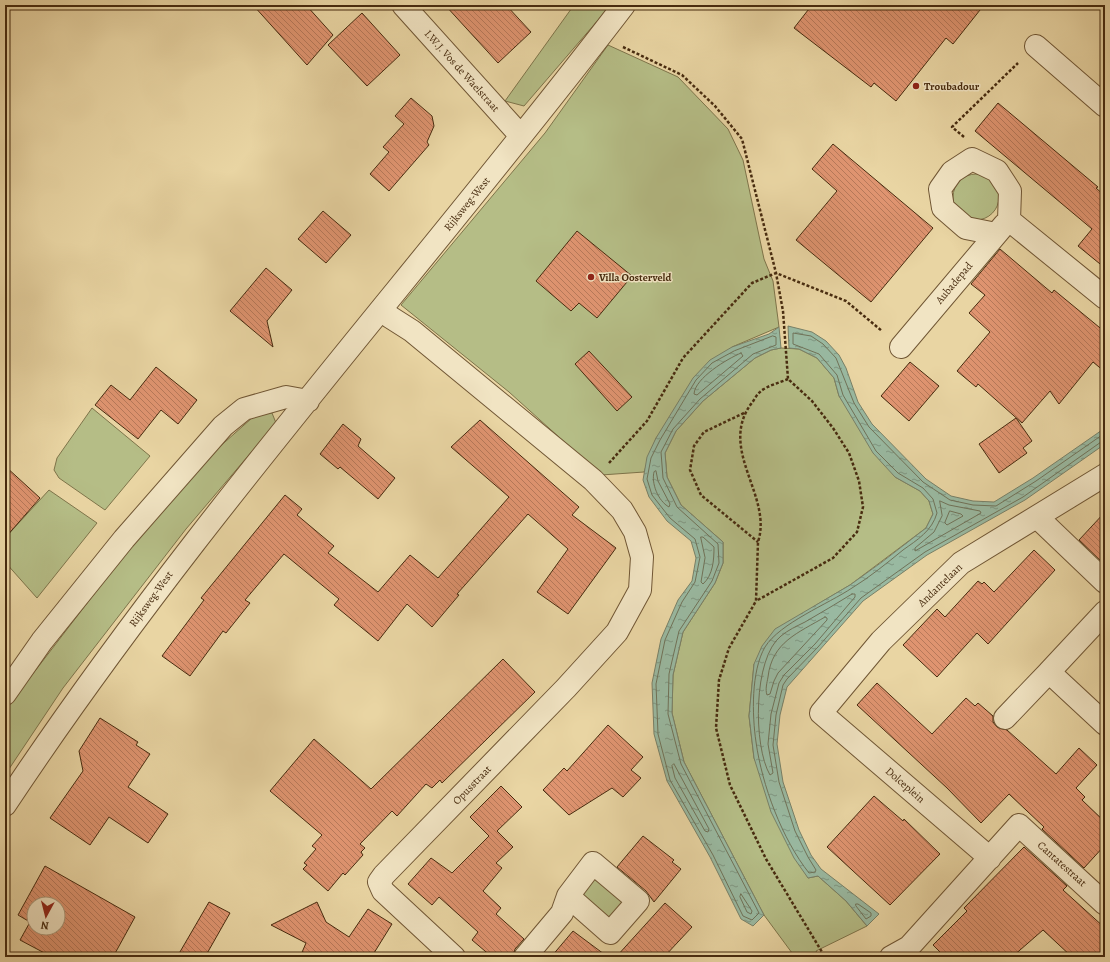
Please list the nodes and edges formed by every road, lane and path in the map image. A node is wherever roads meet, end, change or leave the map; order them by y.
1 (403, 5) edge
2 (624, 5) edge
3 (600, 36) junction
4 (1036, 46) joint
5 (1105, 106) edge
6 (952, 127) dead end
7 (521, 136) junction
8 (1002, 227) junction
9 (776, 273) junction
10 (1105, 298) edge
11 (382, 309) junction
12 (900, 347) joint
13 (788, 380) junction
14 (308, 401) junction
15 (745, 413) junction
16 (1105, 475) edge
17 (593, 480) junction
18 (1037, 517) junction
19 (758, 542) junction
20 (1105, 582) edge
21 (756, 601) junction
22 (1105, 612) edge
23 (1049, 672) junction
24 (5, 694) edge
25 (821, 713) joint
26 (1005, 718) dead end
27 (1105, 724) edge
28 (5, 805) edge
29 (990, 858) junction
30 (568, 896) dead end
31 (1105, 904) edge
32 (906, 954) edge
33 (450, 956) edge
34 (525, 957) edge
35 (825, 957) edge

1 - 7 street, I.W.J. Vos de Waelstraat
2 - 3 street, Rijksweg-West
3 - 7 street, Rijksweg-West
3 - 9 path
4 - 5 street
4 - 6 path
7 - 11 street, Rijksweg-West
8 - 8 street
8 - 10 street
8 - 12 street, Aubadepad
9 - 12 path
9 - 13 path
9 - 17 path
11 - 14 street, Rijksweg-West
11 - 17 street, Opusstraat
13 - 15 path
13 - 21 path
14 - 24 street
14 - 28 street, Rijksweg-West
15 - 19 path
15 - 19 path
16 - 18 street, Andantelaan
17 - 33 street, Opusstraat
18 - 20 street
18 - 25 street, Andantelaan
19 - 21 path
21 - 35 path
22 - 23 street
23 - 26 street
23 - 27 street
25 - 29 street, Dolceplein
29 - 31 street, Cantatestraat
29 - 32 street
30 - 34 street

